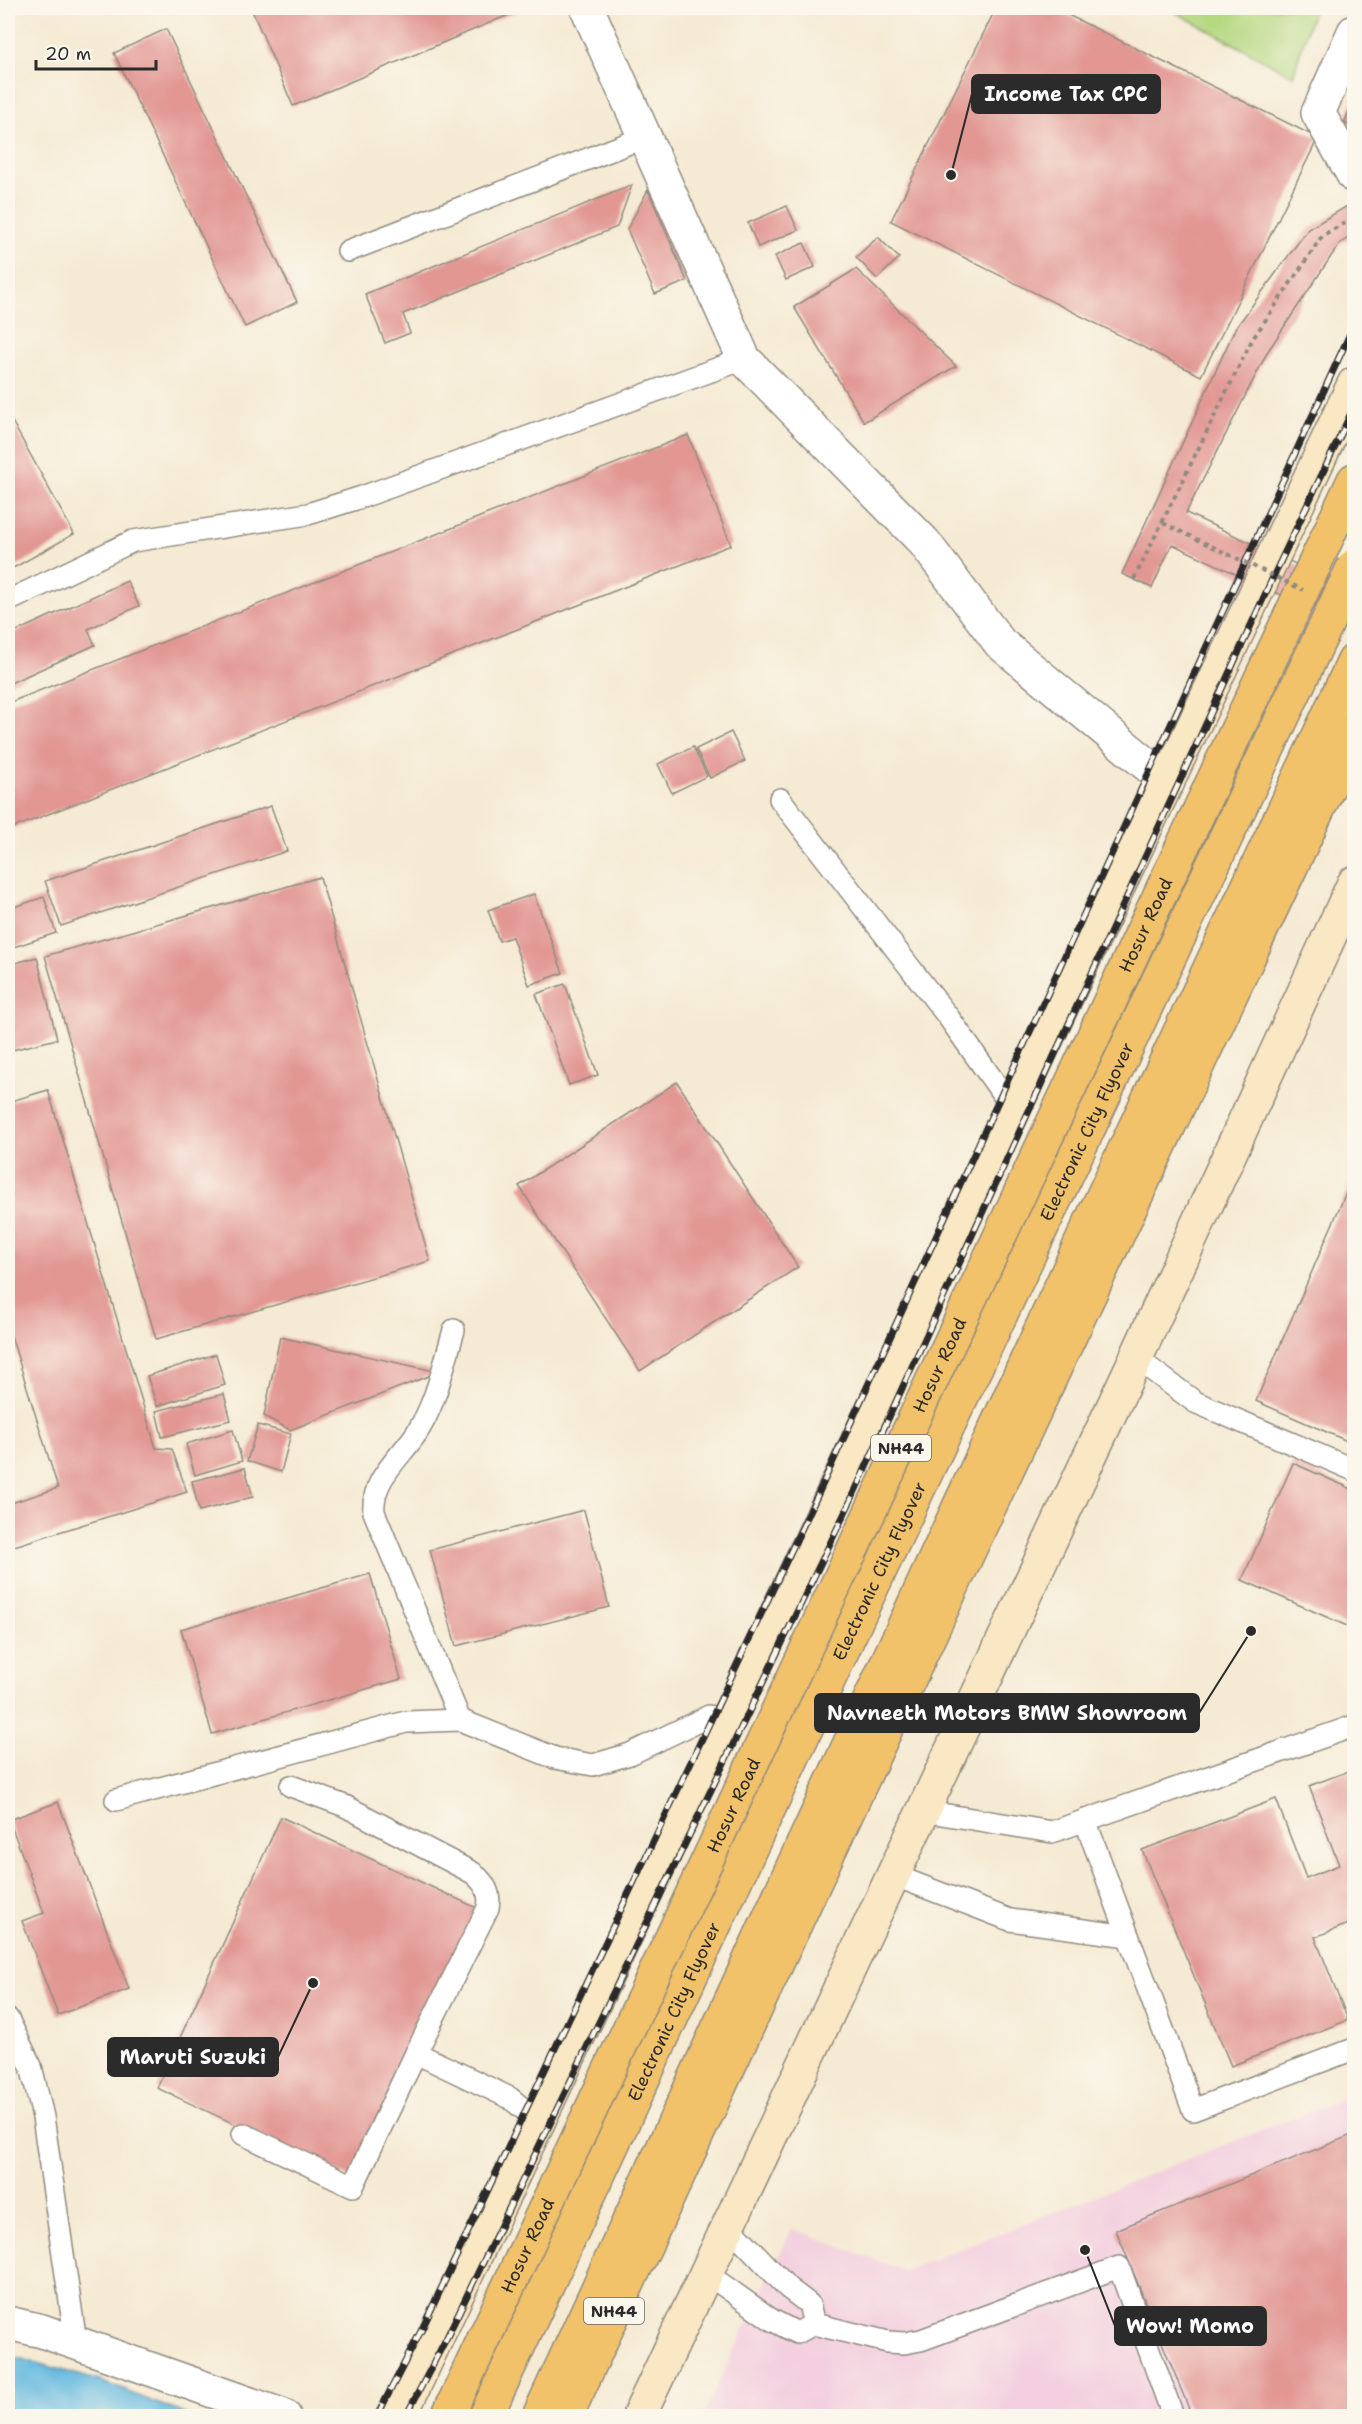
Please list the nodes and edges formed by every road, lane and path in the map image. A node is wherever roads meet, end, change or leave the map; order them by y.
1 (587, 8) edge
2 (1354, 32) edge
3 (645, 137) junction
4 (1354, 176) edge
5 (1354, 218) edge
6 (348, 251) dead end
7 (744, 359) junction
8 (1354, 384) edge
9 (1354, 480) edge
10 (1163, 523) junction
11 (1354, 566) edge
12 (1134, 579) dead end
13 (1312, 594) dead end
14 (8, 601) edge
15 (1354, 661) edge
16 (1354, 734) edge
17 (1168, 782) junction
18 (780, 799) dead end
19 (1354, 882) edge
20 (1014, 1110) junction
21 (454, 1330) dead end
22 (1136, 1358) junction
23 (1354, 1470) edge
24 (460, 1720) junction
25 (727, 1721) junction
26 (1354, 1726) edge
27 (291, 1786) dead end
28 (116, 1800) dead end
29 (923, 1811) junction
30 (1085, 1820) junction
31 (893, 1875) junction
32 (1128, 1936) junction
33 (8, 2019) edge
34 (1354, 2049) edge
35 (416, 2054) junction
36 (538, 2121) junction
37 (243, 2134) dead end
38 (729, 2226) junction
39 (706, 2273) junction
40 (8, 2323) edge
41 (814, 2324) junction
42 (76, 2343) junction
43 (284, 2416) edge
44 (400, 2416) edge
45 (448, 2416) edge
46 (486, 2416) edge
47 (539, 2416) edge
48 (566, 2416) edge
49 (639, 2416) edge
50 (1173, 2416) edge

1 - 3 street
2 - 4 street
3 - 6 lane
3 - 7 street
5 - 10 path
7 - 14 lane
7 - 17 street
8 - 17 street
9 - 45 highway, Hosur Road / NH44
10 - 12 path
10 - 13 path, bridge
11 - 46 highway, Electronic City Flyover, bridge
15 - 47 highway
16 - 48 highway, NH44
17 - 20 street
18 - 20 lane
19 - 22 street
20 - 25 street
21 - 24 lane
22 - 23 lane
22 - 29 street
24 - 25 lane
24 - 28 lane
25 - 36 street
26 - 30 lane
27 - 35 lane
29 - 30 lane
29 - 31 street
30 - 32 lane
31 - 32 lane
31 - 38 street
32 - 34 lane
33 - 42 lane
35 - 36 lane
35 - 37 lane
36 - 44 street
38 - 39 street
38 - 41 lane
39 - 41 lane
39 - 49 street
40 - 42 street
41 - 50 lane
42 - 43 street

